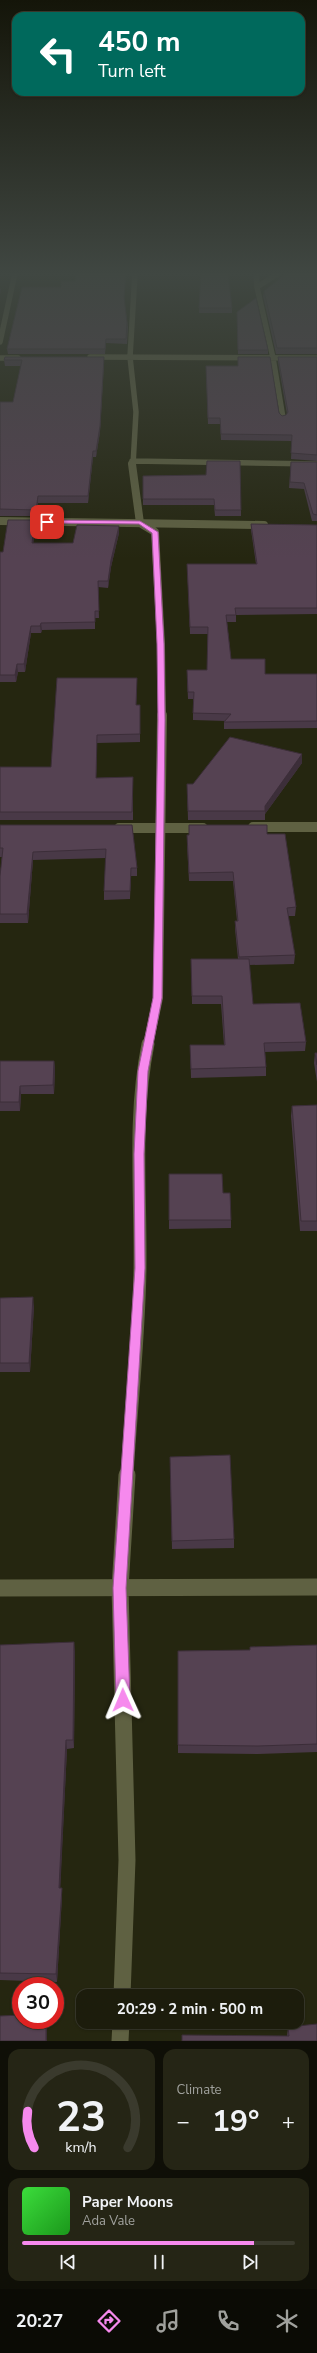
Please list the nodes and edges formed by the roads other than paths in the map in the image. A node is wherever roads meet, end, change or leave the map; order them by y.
1 (131, 368) edge
2 (276, 368) edge
3 (283, 418) edge
4 (132, 462) junction
5 (317, 464) edge
6 (0, 521) edge
7 (140, 523) junction
8 (271, 525) edge
9 (317, 827) edge
10 (112, 828) edge
11 (160, 828) junction
12 (213, 828) edge
13 (244, 828) edge
14 (317, 1587) edge
15 (0, 1588) edge
16 (120, 1588) junction
17 (122, 1989) edge
18 (121, 2029) edge
19 (120, 2041) edge

1 - 4 street
2 - 3 street
4 - 5 street
4 - 7 street
6 - 7 street
7 - 8 street
7 - 11 street
9 - 13 street
10 - 11 street
11 - 12 street
11 - 16 street
14 - 16 street
15 - 16 street
16 - 17 street
18 - 19 street

